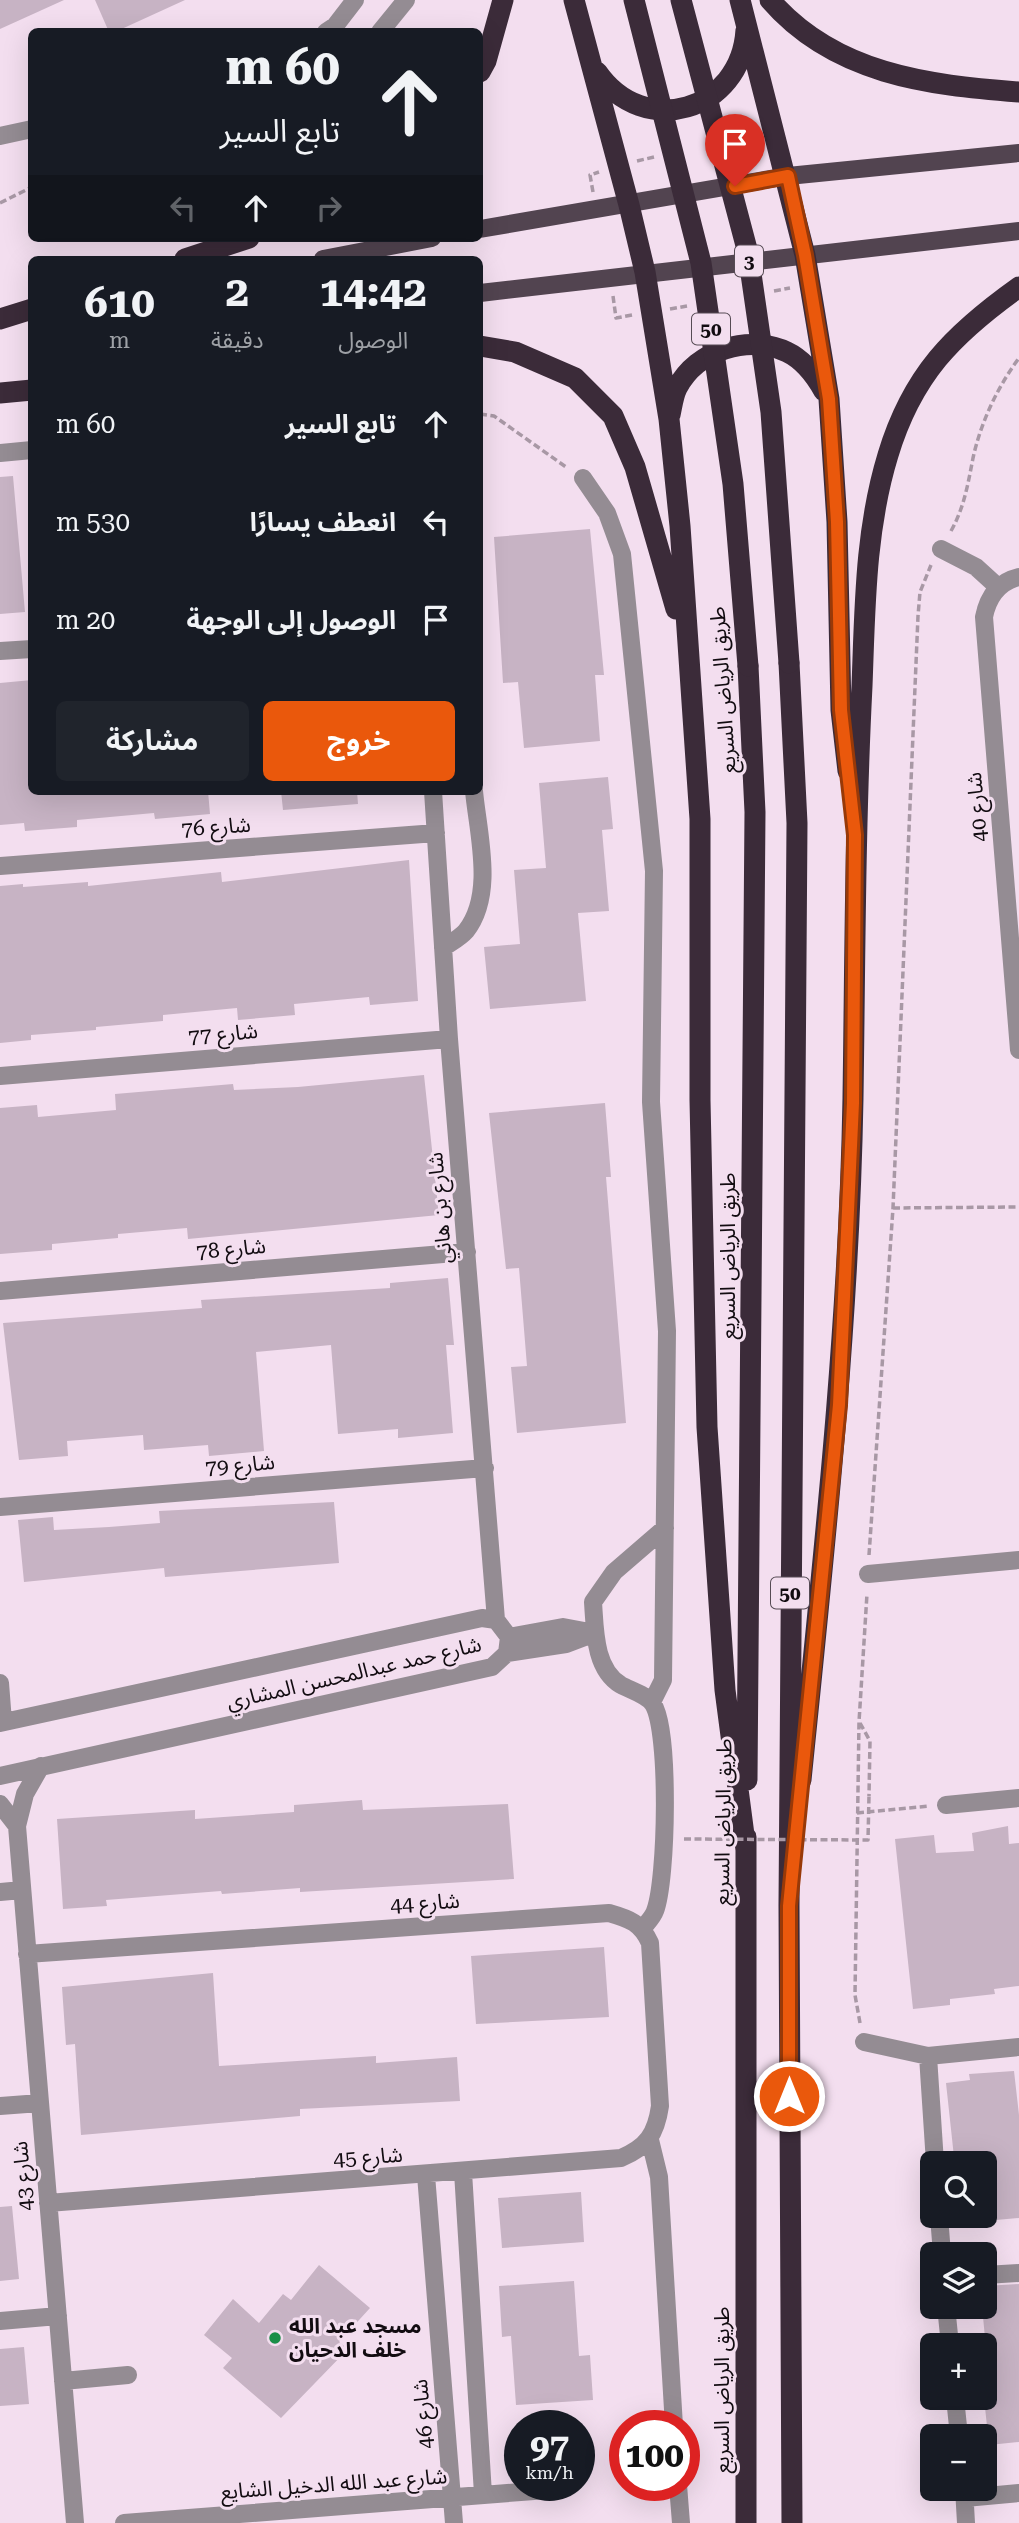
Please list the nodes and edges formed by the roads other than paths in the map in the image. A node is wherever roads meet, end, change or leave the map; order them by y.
1 (355, 0) edge
2 (405, 0) edge
3 (503, 0) edge
4 (573, 0) edge
5 (634, 0) edge
6 (681, 0) edge
7 (740, 0) edge
8 (770, 0) edge
9 (747, 22) junction
10 (332, 28) edge
11 (383, 28) edge
12 (592, 65) junction
13 (483, 66) edge
14 (1019, 92) edge
15 (28, 130) edge
16 (0, 136) edge
17 (1019, 153) edge
18 (788, 176) junction
19 (629, 205) junction
20 (483, 229) edge
21 (1019, 231) edge
22 (237, 242) edge
23 (411, 242) edge
24 (805, 255) junction
25 (194, 256) edge
26 (339, 256) edge
27 (645, 272) junction
28 (1019, 287) edge
29 (483, 293) edge
30 (28, 310) edge
31 (28, 318) edge
32 (0, 321) edge
33 (483, 347) edge
34 (28, 384) edge
35 (28, 390) edge
36 (0, 392) edge
37 (829, 399) junction
38 (668, 419) junction
39 (28, 450) edge
40 (0, 453) edge
41 (583, 478) road end
42 (942, 549) road end
43 (1019, 577) edge
44 (998, 587) junction
45 (28, 649) edge
46 (688, 650) junction
47 (0, 652) edge
48 (433, 795) edge
49 (474, 795) edge
50 (436, 833) junction
51 (855, 835) junction
52 (0, 866) edge
53 (1014, 909) edge
54 (443, 948) junction
55 (1018, 1020) edge
56 (449, 1039) junction
57 (1019, 1050) edge
58 (0, 1076) edge
59 (467, 1252) junction
60 (0, 1291) edge
61 (485, 1468) junction
62 (0, 1507) edge
63 (665, 1528) junction
64 (1019, 1560) edge
65 (868, 1574) road end
66 (496, 1620) junction
67 (595, 1633) junction
68 (508, 1645) junction
69 (0, 1683) edge
70 (652, 1702) junction
71 (1, 1723) edge
72 (41, 1766) junction
73 (0, 1776) edge
74 (1019, 1798) edge
75 (0, 1804) edge
76 (946, 1805) road end
77 (17, 1826) junction
78 (746, 1850) junction
79 (22, 1890) junction
80 (0, 1892) edge
81 (789, 1906) junction
82 (643, 1928) junction
83 (27, 1954) junction
84 (864, 2042) road end
85 (1019, 2047) edge
86 (928, 2056) junction
87 (40, 2103) junction
88 (0, 2106) edge
89 (650, 2140) junction
90 (934, 2151) edge
91 (463, 2172) junction
92 (426, 2175) junction
93 (48, 2203) junction
94 (1019, 2273) edge
95 (997, 2274) edge
96 (58, 2316) junction
97 (0, 2321) edge
98 (128, 2375) dead end
99 (63, 2381) junction
100 (673, 2410) edge
101 (504, 2493) edge
102 (997, 2493) edge
103 (1019, 2493) edge
104 (483, 2494) junction
105 (452, 2498) junction
106 (679, 2501) edge
107 (965, 2501) edge
108 (202, 2520) edge
109 (75, 2523) edge
110 (124, 2523) edge
111 (454, 2523) edge
112 (681, 2523) edge
113 (746, 2523) edge
114 (792, 2523) edge
115 (967, 2523) edge

1 - 10 street
2 - 11 street
3 - 13 highway
4 - 12 highway
5 - 78 highway, طريق الرياض السريع / 50, bridge
6 - 81 highway, 50, bridge
7 - 9 highway
8 - 14 highway
9 - 12 highway
9 - 18 highway
12 - 19 highway
15 - 16 street
17 - 18 main road
18 - 19 main road
18 - 24 highway
19 - 20 main road
19 - 27 highway
21 - 24 main road, 3
22 - 25 highway
23 - 26 main road
24 - 27 main road, 3
24 - 37 highway
27 - 29 main road, 3
27 - 38 highway
28 - 51 highway
30 - 32 highway
31 - 32 main road
33 - 46 highway
34 - 36 main road
35 - 36 highway
37 - 38 highway
37 - 51 highway
38 - 46 highway
39 - 40 street
41 - 63 street
42 - 44 street
43 - 44 street
44 - 53 street, شارع 40
45 - 47 street
46 - 78 highway
48 - 50 street, شارع بن هاني
49 - 54 street
50 - 52 street, شارع 76
50 - 54 street, شارع بن هاني
51 - 81 highway
53 - 55 street, شارع 40
54 - 56 street, شارع بن هاني
55 - 57 street, شارع 40
56 - 58 street, شارع 77
56 - 59 street, شارع بن هاني
59 - 60 street, شارع 78
59 - 61 street, شارع بن هاني
61 - 62 street, شارع 79
61 - 66 street, شارع بن هاني
63 - 67 street
63 - 70 street
64 - 65 street
66 - 68 street, شارع حمد عبدالمحسن المشاري
66 - 71 street, شارع حمد عبدالمحسن المشاري
67 - 68 street
67 - 70 street
68 - 72 street, شارع حمد عبدالمحسن المشاري
69 - 71 street
70 - 82 street
72 - 73 street, شارع حمد عبدالمحسن المشاري
72 - 77 street, شارع 43
74 - 76 street
75 - 77 street
77 - 79 street, شارع 43
78 - 113 highway, طريق الرياض السريع / 50
79 - 80 street
79 - 83 street, شارع 43
81 - 114 highway, 50
82 - 83 street, شارع 44
82 - 89 street
83 - 87 street, شارع 43
84 - 86 street
85 - 86 street
86 - 90 street
87 - 88 street
87 - 93 street, شارع 43
89 - 91 street, شارع 45
89 - 100 street
91 - 92 street, شارع 45
91 - 104 street
92 - 93 street, شارع 45
92 - 105 street, شارع 46
93 - 96 street, شارع 43
94 - 95 street
96 - 97 street
96 - 99 street, شارع 43
98 - 99 street
99 - 109 street, شارع 43
101 - 104 street, شارع عبد الله الدخيل الشايع
102 - 103 street
104 - 105 street, شارع عبد الله الدخيل الشايع
105 - 108 street, شارع عبد الله الدخيل الشايع
105 - 111 street, شارع 46
106 - 112 street
107 - 115 street
108 - 110 street, شارع عبد الله الدخيل الشايع

